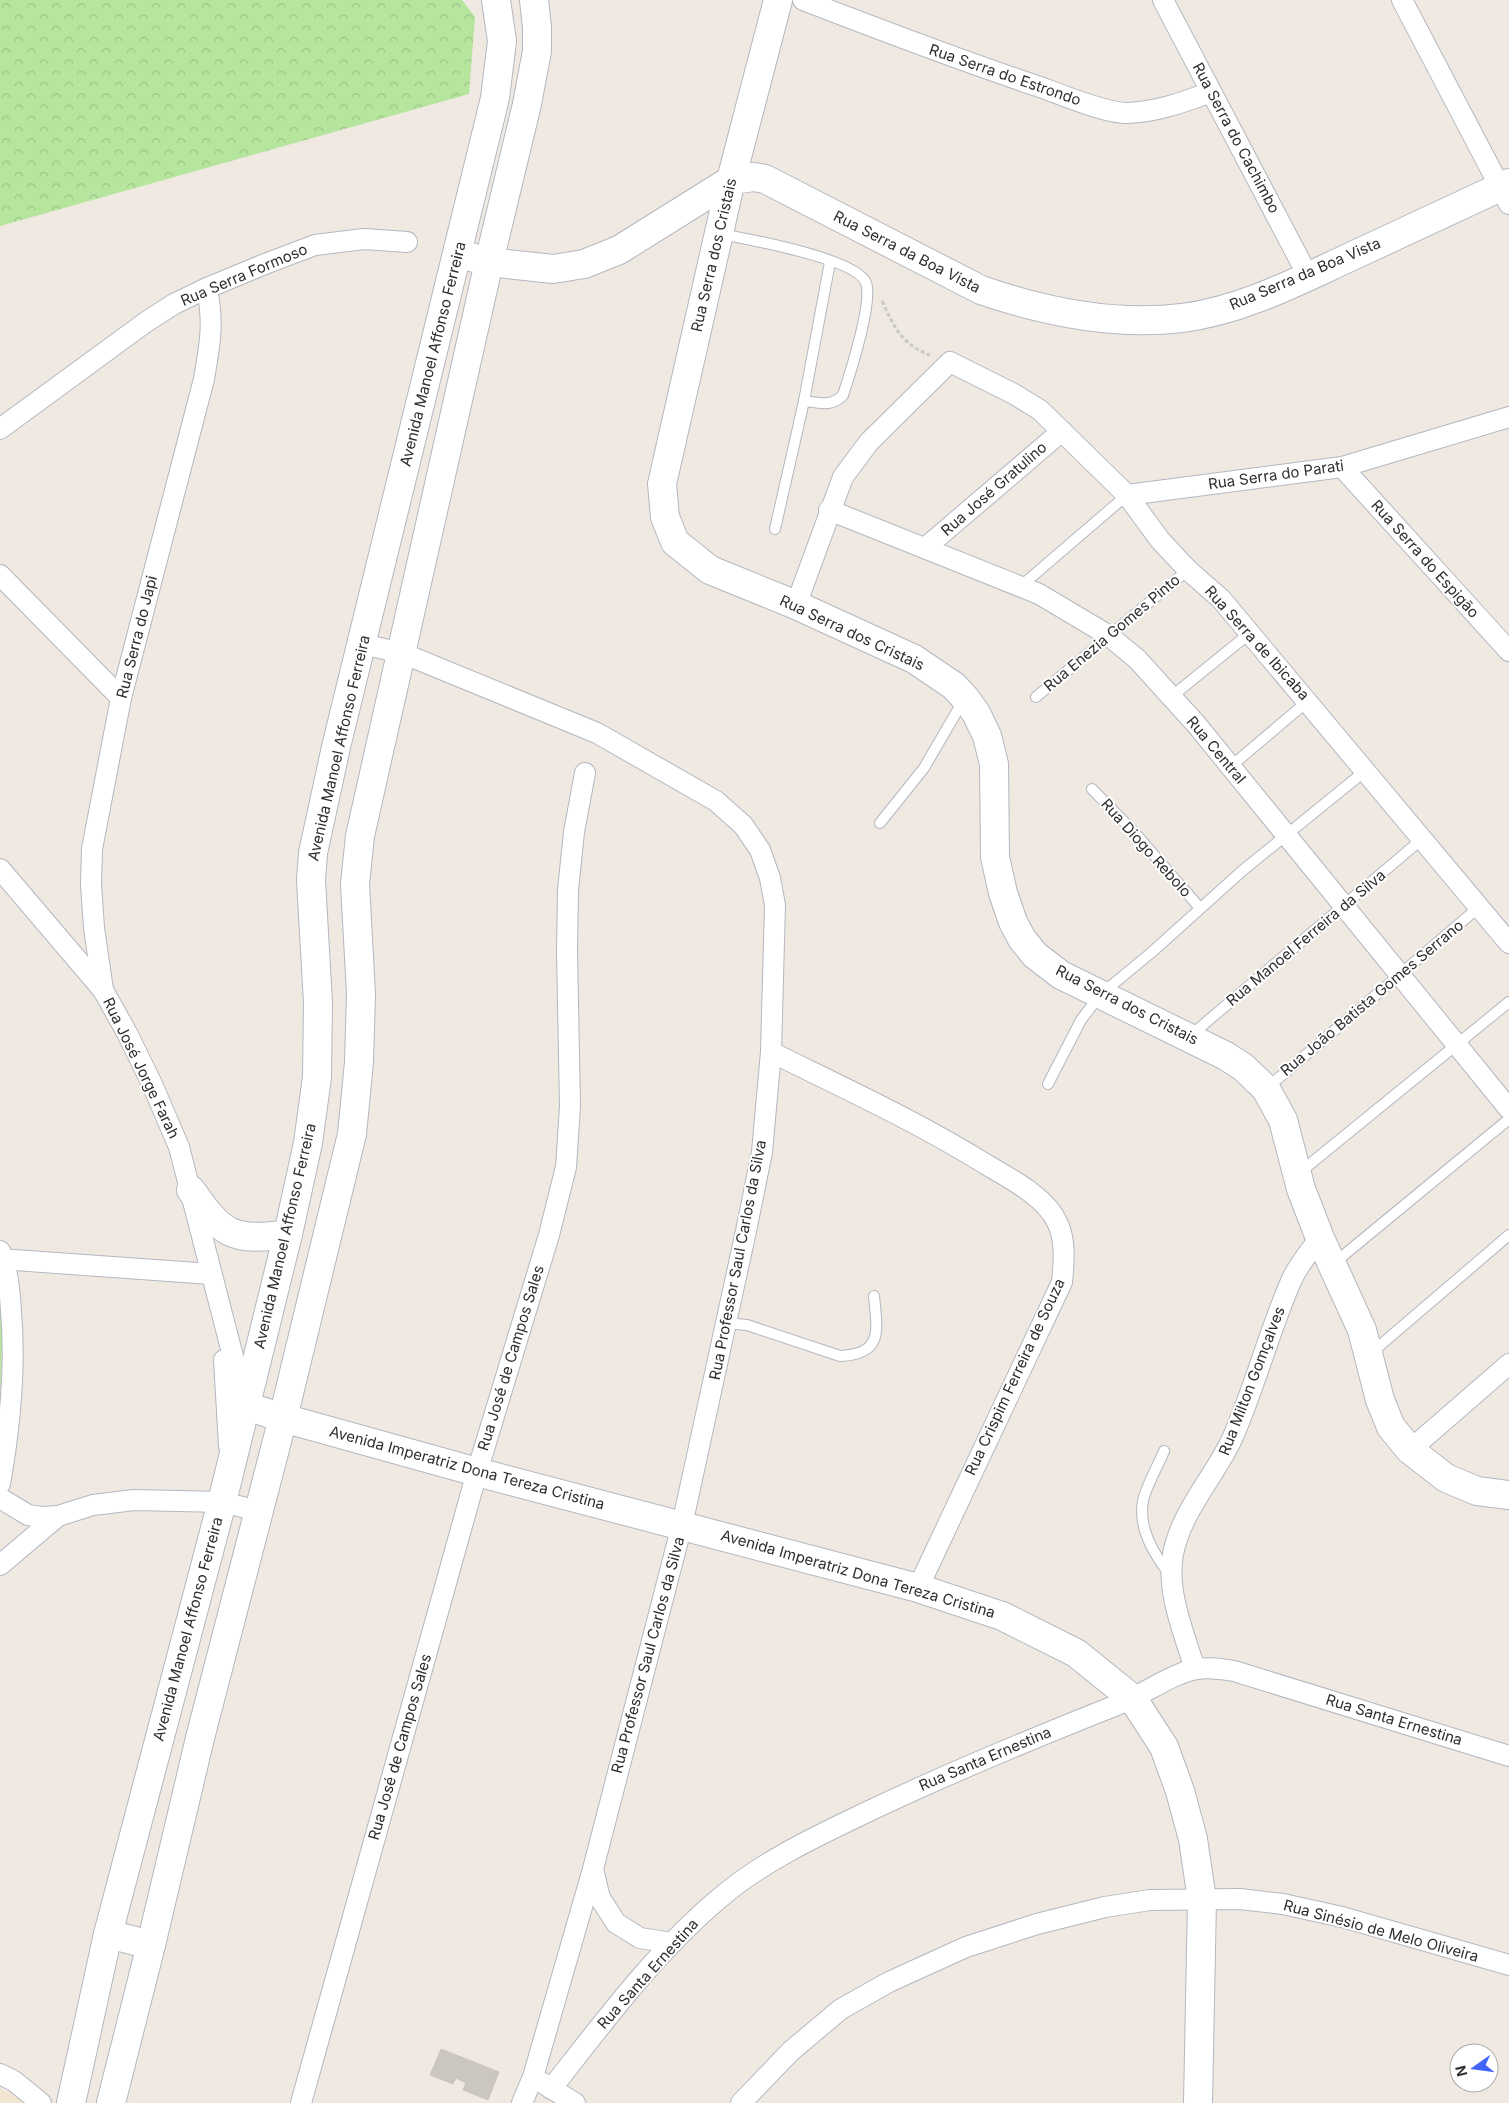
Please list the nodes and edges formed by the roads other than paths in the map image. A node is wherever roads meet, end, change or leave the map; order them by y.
1 (534, 0) edge
2 (778, 0) edge
3 (803, 0) edge
4 (1163, 0) edge
5 (1402, 0) edge
6 (495, 4) edge
7 (1211, 92) junction
8 (731, 180) junction
9 (1506, 191) edge
10 (719, 234) junction
11 (407, 242) dead end
12 (458, 254) junction
13 (488, 262) junction
14 (830, 262) junction
15 (1308, 276) junction
16 (207, 288) junction
17 (804, 401) junction
18 (1509, 417) edge
19 (0, 429) edge
20 (1062, 431) junction
21 (1342, 467) junction
22 (1127, 495) junction
23 (830, 510) junction
24 (775, 529) dead end
25 (925, 548) junction
26 (1188, 570) junction
27 (0, 575) edge
28 (1021, 586) junction
29 (796, 605) junction
30 (1250, 633) junction
31 (1108, 635) junction
32 (362, 644) junction
33 (1509, 650) edge
34 (402, 654) junction
35 (1036, 697) dead end
36 (1171, 697) junction
37 (121, 698) junction
38 (965, 698) junction
39 (1308, 701) junction
40 (1230, 767) junction
41 (1365, 771) junction
42 (585, 773) dead end
43 (1092, 789) dead end
44 (880, 823) dead end
45 (1286, 837) junction
46 (1422, 839) junction
47 (0, 869) edge
48 (1344, 906) junction
49 (1479, 907) junction
50 (1200, 908) junction
51 (1509, 943) edge
52 (1399, 974) junction
53 (104, 990) junction
54 (1100, 995) junction
55 (1509, 1002) edge
56 (1189, 1036) junction
57 (1456, 1044) junction
58 (771, 1052) junction
59 (1048, 1084) dead end
60 (1266, 1089) junction
61 (1509, 1109) edge
62 (1509, 1119) edge
63 (1297, 1175) junction
64 (191, 1190) junction
65 (288, 1234) junction
66 (1509, 1235) edge
67 (1320, 1238) junction
68 (1, 1257) edge
69 (1332, 1265) junction
70 (211, 1274) junction
71 (874, 1296) dead end
72 (218, 1301) junction
73 (726, 1322) junction
74 (1370, 1355) junction
75 (1509, 1364) edge
76 (246, 1406) junction
77 (283, 1418) junction
78 (1410, 1450) junction
79 (1164, 1451) dead end
80 (230, 1468) junction
81 (477, 1472) junction
82 (0, 1484) edge
83 (1509, 1495) edge
84 (0, 1498) edge
85 (222, 1502) junction
86 (259, 1511) junction
87 (58, 1516) junction
88 (682, 1525) junction
89 (0, 1565) edge
90 (1172, 1578) junction
91 (918, 1588) junction
92 (1196, 1669) junction
93 (1133, 1698) junction
94 (162, 1729) junction
95 (200, 1738) junction
96 (1509, 1756) edge
97 (593, 1869) junction
98 (1202, 1900) junction
99 (108, 1934) junction
100 (672, 1943) junction
101 (151, 1945) junction
102 (1509, 1965) edge
103 (0, 2074) edge
104 (533, 2077) junction
105 (551, 2089) junction
106 (41, 2103) edge
107 (71, 2103) edge
108 (111, 2103) edge
109 (301, 2103) edge
110 (522, 2103) edge
111 (575, 2103) edge
112 (741, 2103) edge
113 (1198, 2103) edge

1 - 13 main road
2 - 8 main road, Rua Serra dos Cristais
3 - 7 street, Rua Serra do Estrondo
4 - 7 street, Rua Serra do Cachimbo
5 - 9 street
6 - 12 main road, Avenida Manoel Affonso Ferreira
7 - 15 street, Rua Serra do Cachimbo
8 - 10 main road, Rua Serra dos Cristais
8 - 13 main road
8 - 15 main road, Rua Serra da Boa Vista
9 - 15 main road, Rua Serra da Boa Vista
10 - 14 lane
10 - 29 main road, Rua Serra dos Cristais
11 - 16 street, Rua Serra Formoso
12 - 13 main road
12 - 32 main road, Avenida Manoel Affonso Ferreira
13 - 34 main road
14 - 17 lane
14 - 17 lane
16 - 19 street, Rua Serra Formoso
16 - 37 street, Rua Serra do Japi
17 - 24 lane
18 - 21 street, Rua Serra do Parati
20 - 22 street, Rua Serra de Ibicaba
20 - 23 street, Rua Serra de Ibicaba
20 - 25 street, Rua José Gratulino
21 - 22 street, Rua Serra do Parati
21 - 33 street, Rua Serra do Espigão
22 - 26 street, Rua Serra de Ibicaba
22 - 28 lane
23 - 25 street, Rua Central
23 - 29 street
25 - 28 street, Rua Central
26 - 30 street, Rua Serra de Ibicaba
26 - 31 lane, Rua Enezia Gomes Pinto
27 - 37 street
28 - 31 street, Rua Central
29 - 38 main road, Rua Serra dos Cristais
30 - 36 lane
30 - 39 street, Rua Serra de Ibicaba
31 - 35 lane, Rua Enezia Gomes Pinto
31 - 36 street, Rua Central
32 - 34 street, Rua Professor Saul Carlos da Silva
32 - 65 main road, Avenida Manoel Affonso Ferreira
34 - 58 street, Rua Professor Saul Carlos da Silva
34 - 77 main road
36 - 40 street, Rua Central
37 - 53 street, Rua Serra do Japi
38 - 44 lane
38 - 54 main road, Rua Serra dos Cristais
39 - 40 lane
39 - 41 street, Rua Serra de Ibicaba
40 - 45 street, Rua Central
41 - 45 lane
41 - 46 street, Rua Serra de Ibicaba
42 - 81 street, Rua José de Campos Sales
43 - 50 lane, Rua Diogo Rebolo
45 - 48 street, Rua Central
45 - 50 lane
46 - 48 lane, Rua Manoel Ferreira da Silva
46 - 49 street, Rua Serra de Ibicaba
47 - 53 street, Rua José Jorge Farah
48 - 52 street, Rua Central
48 - 56 lane, Rua Manoel Ferreira da Silva
49 - 51 street, Rua Serra de Ibicaba
49 - 52 lane, Rua João Batista Gomes Serrano
50 - 54 lane
52 - 57 street, Rua Central
52 - 60 lane, Rua João Batista Gomes Serrano
53 - 64 street, Rua José Jorge Farah
54 - 56 main road, Rua Serra dos Cristais
54 - 59 lane
55 - 57 lane
56 - 60 main road, Rua Serra dos Cristais
57 - 61 street, Rua Central
57 - 63 lane
58 - 73 street, Rua Professor Saul Carlos da Silva
58 - 91 street, Rua Crispim Ferreira de Souza
60 - 63 main road, Rua Serra dos Cristais
62 - 69 lane
63 - 67 main road, Rua Serra dos Cristais
64 - 65 main road
64 - 70 street, Rua José Jorge Farah
65 - 76 main road, Avenida Manoel Affonso Ferreira
66 - 74 lane
67 - 69 main road, Rua Serra dos Cristais
67 - 90 street, Rua Milton Gomçalves
68 - 70 street
68 - 82 street
69 - 74 main road, Rua Serra dos Cristais
70 - 72 street, Rua José Jorge Farah
71 - 73 lane
72 - 76 street, Rua José Jorge Farah
72 - 80 street, Rua José Jorge Farah
73 - 88 street, Rua Professor Saul Carlos da Silva
74 - 78 main road, Rua Serra dos Cristais
75 - 78 street
76 - 77 main road, Avenida Imperatriz Dona Tereza Cristina
76 - 80 main road, Avenida Manoel Affonso Ferreira
77 - 81 main road, Avenida Imperatriz Dona Tereza Cristina
77 - 86 main road
78 - 83 main road, Rua Serra dos Cristais
79 - 90 lane
80 - 85 main road, Avenida Manoel Affonso Ferreira
81 - 88 main road, Avenida Imperatriz Dona Tereza Cristina
81 - 109 street, Rua José de Campos Sales
84 - 87 street
85 - 86 street
85 - 87 street
85 - 94 main road, Avenida Manoel Affonso Ferreira
86 - 95 main road
87 - 89 street
88 - 91 main road, Avenida Imperatriz Dona Tereza Cristina
88 - 97 street, Rua Professor Saul Carlos da Silva
90 - 92 street, Rua Milton Gomçalves
91 - 93 main road, Avenida Imperatriz Dona Tereza Cristina
92 - 93 street, Rua Santa Ernestina
92 - 96 street, Rua Santa Ernestina
93 - 98 main road, Avenida Imperatriz Dona Tereza Cristina
93 - 100 street, Rua Santa Ernestina
94 - 95 main road
94 - 99 main road, Avenida Manoel Affonso Ferreira
95 - 101 main road
97 - 100 street
97 - 104 street, Rua Professor Saul Carlos da Silva
98 - 102 street, Rua Sinésio de Melo Oliveira
98 - 112 street, Rua Sinésio de Melo Oliveira
98 - 113 main road, Avenida Imperatriz Dona Tereza Cristina
99 - 101 main road
99 - 107 main road, Avenida Manoel Affonso Ferreira
100 - 105 street, Rua Santa Ernestina
101 - 108 main road
103 - 106 street
104 - 105 street
104 - 110 street, Rua Professor Saul Carlos da Silva
105 - 111 street

